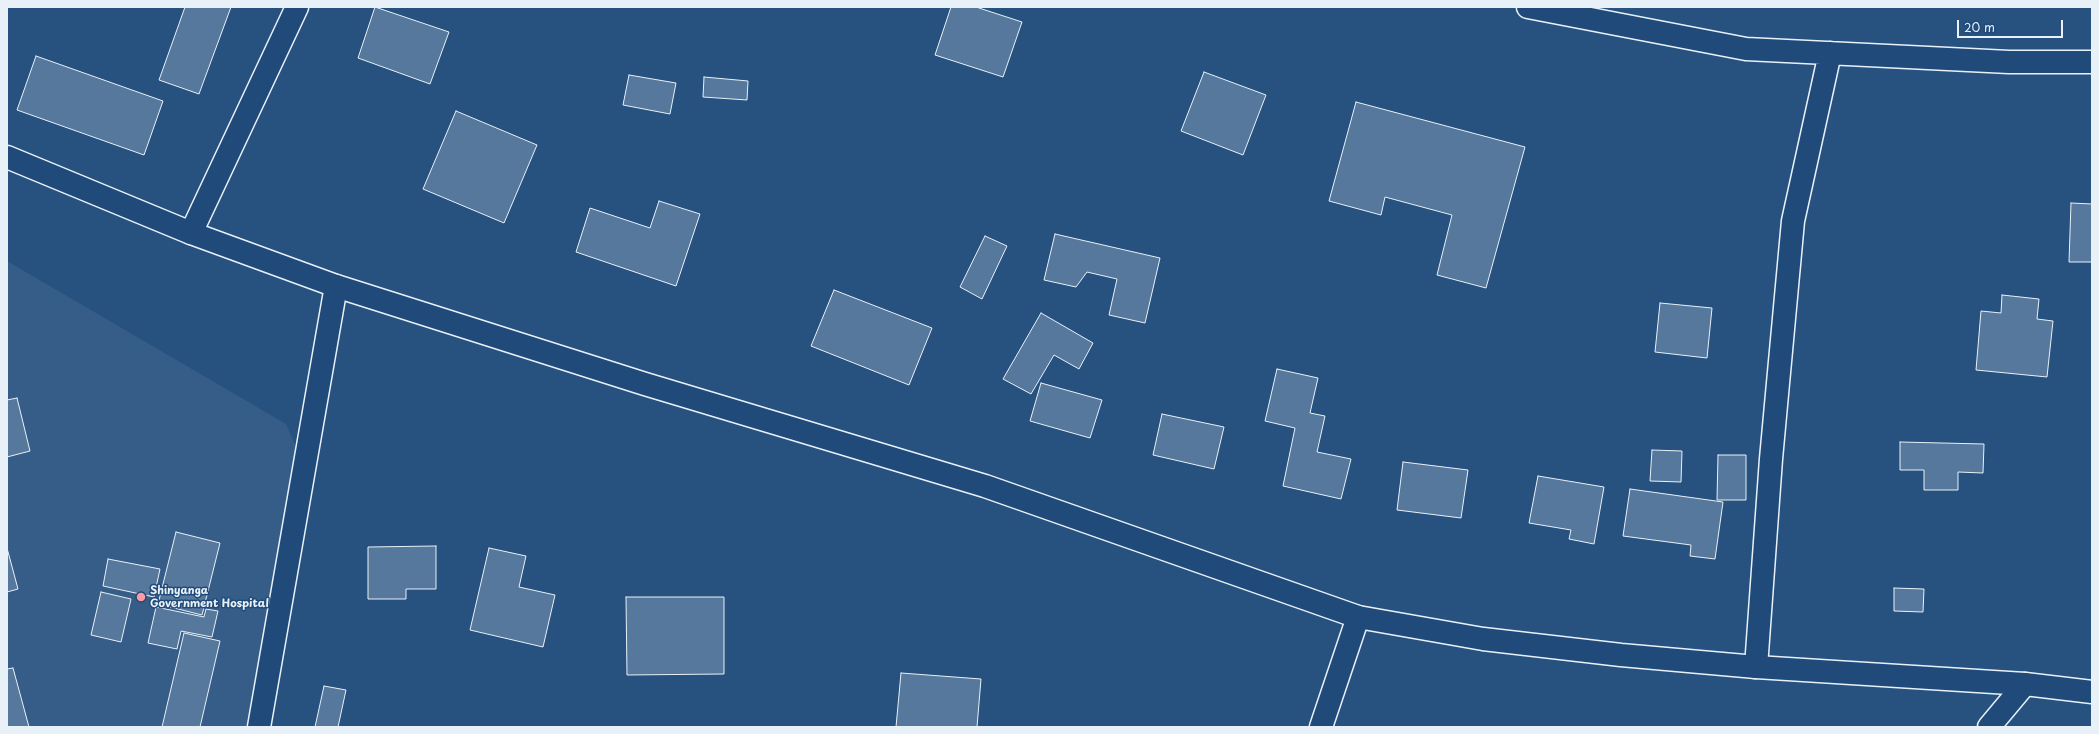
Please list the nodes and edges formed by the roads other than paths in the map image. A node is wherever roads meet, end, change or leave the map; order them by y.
1 (297, 7) edge
2 (1528, 7) edge
3 (1830, 53) junction
4 (2092, 62) edge
5 (7, 157) edge
6 (191, 233) junction
7 (336, 286) junction
8 (1358, 617) junction
9 (1756, 667) junction
10 (2025, 684) junction
11 (2092, 692) edge
12 (259, 727) edge
13 (1321, 727) edge
14 (1989, 727) edge

1 - 6 street
2 - 3 street
3 - 4 street
3 - 9 street
5 - 6 street
6 - 7 street
7 - 8 street
7 - 12 street
8 - 9 street
8 - 13 street
9 - 10 street
10 - 11 street
10 - 14 street

